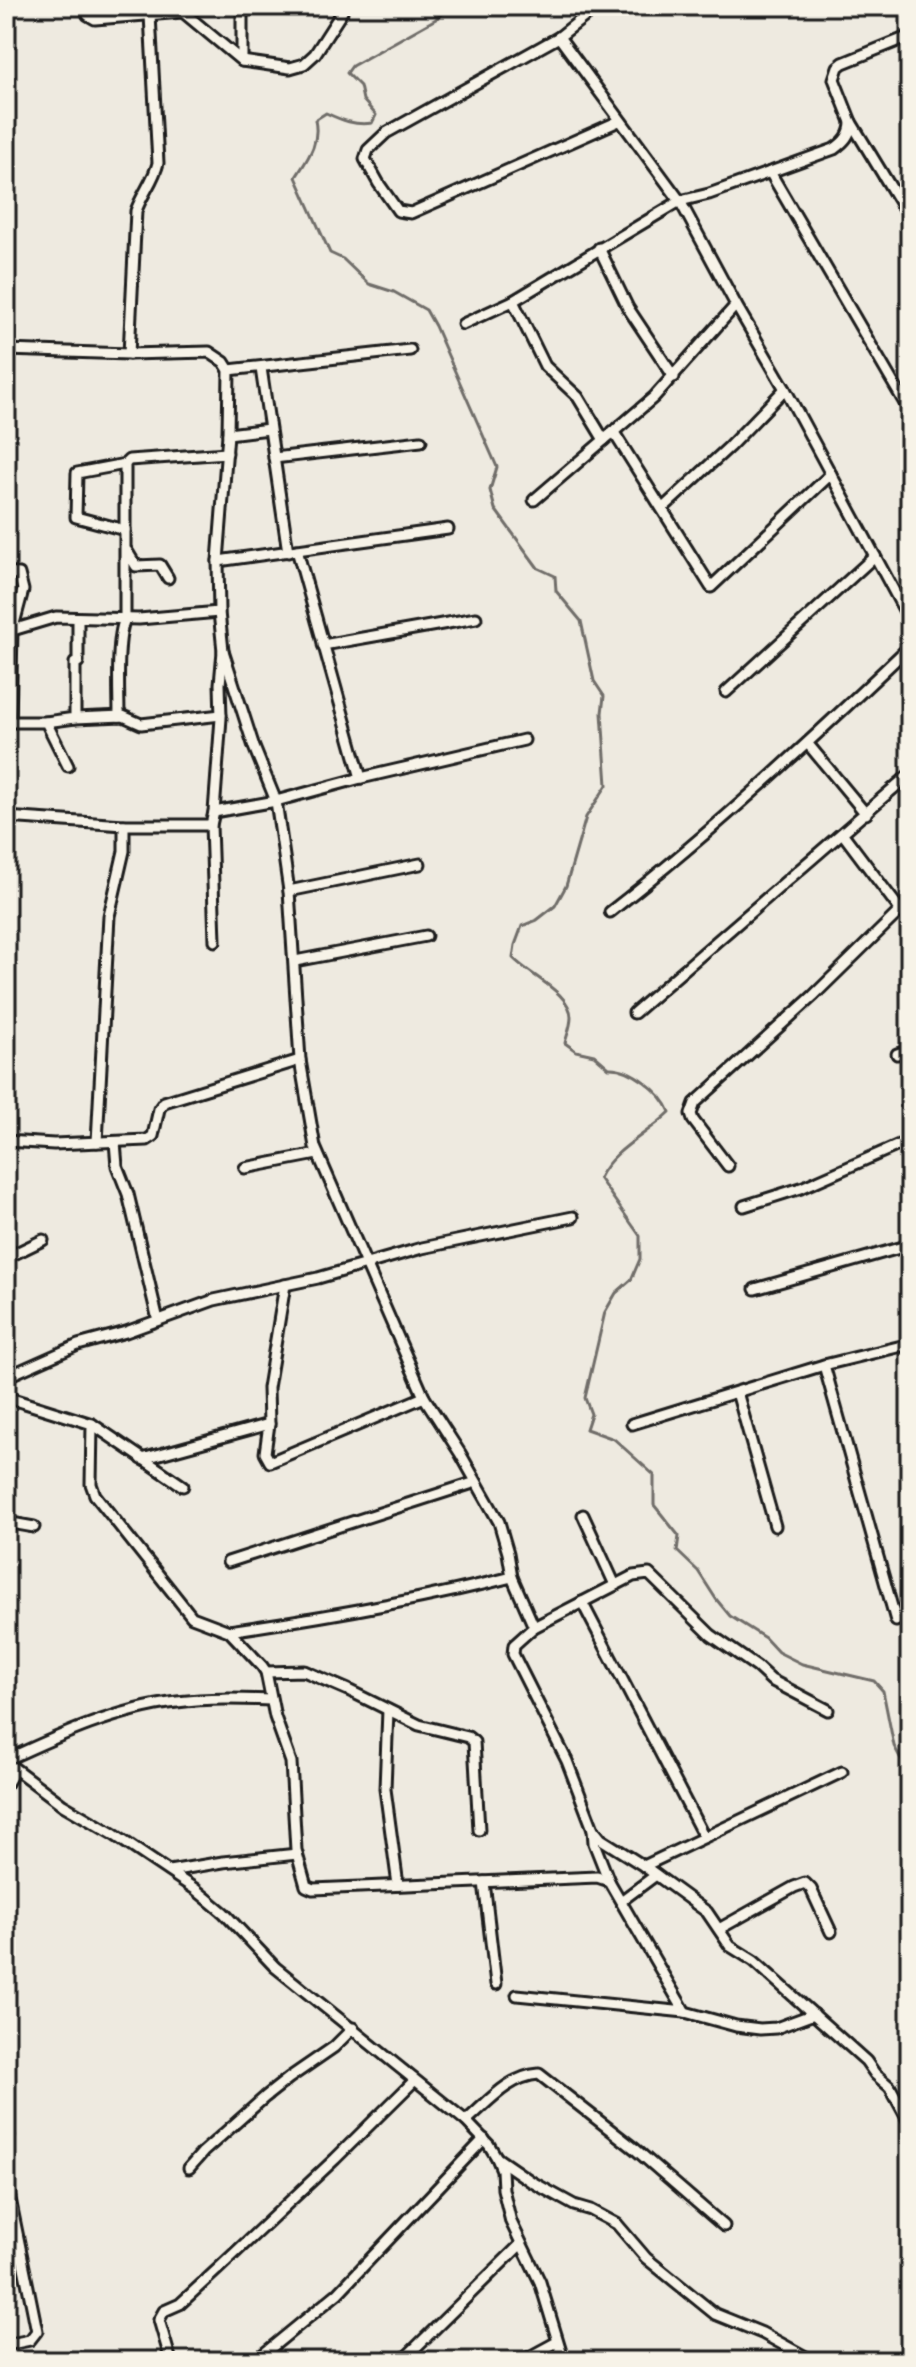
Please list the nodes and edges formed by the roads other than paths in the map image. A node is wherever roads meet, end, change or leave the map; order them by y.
1 (89, 6) edge
2 (242, 6) edge
3 (341, 6) edge
4 (595, 7) edge
5 (182, 9) edge
6 (150, 15) junction
7 (910, 36) edge
8 (559, 37) junction
9 (242, 61) junction
10 (619, 121) junction
11 (851, 122) junction
12 (770, 172) junction
13 (680, 201) junction
14 (906, 204) edge
15 (910, 219) edge
16 (599, 248) junction
17 (513, 301) junction
18 (736, 305) junction
19 (463, 324) dead end
20 (6, 350) edge
21 (410, 350) dead end
22 (129, 354) junction
23 (261, 368) junction
24 (229, 370) junction
25 (674, 377) junction
26 (785, 389) junction
27 (910, 412) edge
28 (269, 429) junction
29 (613, 431) junction
30 (228, 434) junction
31 (604, 440) junction
32 (421, 441) dead end
33 (227, 453) junction
34 (274, 458) junction
35 (125, 464) junction
36 (831, 474) junction
37 (534, 500) dead end
38 (663, 508) junction
39 (448, 529) dead end
40 (125, 530) junction
41 (125, 548) junction
42 (292, 551) junction
43 (875, 556) junction
44 (218, 561) junction
45 (6, 573) edge
46 (168, 578) dead end
47 (219, 612) junction
48 (78, 618) junction
49 (476, 618) dead end
50 (125, 619) junction
51 (910, 621) edge
52 (9, 631) edge
53 (323, 645) junction
54 (910, 646) edge
55 (223, 651) junction
56 (726, 692) dead end
57 (221, 715) junction
58 (119, 716) junction
59 (75, 718) junction
60 (8, 722) edge
61 (46, 722) junction
62 (524, 740) dead end
63 (808, 744) junction
64 (68, 766) dead end
65 (910, 774) edge
66 (361, 778) junction
67 (276, 801) junction
68 (214, 812) junction
69 (866, 814) junction
70 (6, 817) edge
71 (124, 825) junction
72 (211, 825) junction
73 (843, 834) junction
74 (420, 864) dead end
75 (289, 891) junction
76 (910, 901) edge
77 (901, 911) junction
78 (610, 912) dead end
79 (426, 936) dead end
80 (215, 941) dead end
81 (295, 961) junction
82 (634, 1013) dead end
83 (910, 1050) edge
84 (897, 1054) dead end
85 (300, 1060) junction
86 (910, 1140) edge
87 (6, 1141) edge
88 (97, 1142) junction
89 (115, 1142) junction
90 (317, 1154) junction
91 (728, 1166) dead end
92 (245, 1168) dead end
93 (744, 1206) dead end
94 (573, 1217) dead end
95 (43, 1240) dead end
96 (910, 1245) edge
97 (6, 1258) edge
98 (366, 1264) junction
99 (285, 1285) junction
100 (755, 1289) dead end
101 (158, 1320) junction
102 (910, 1344) edge
103 (824, 1365) junction
104 (6, 1377) edge
105 (737, 1392) junction
106 (6, 1397) edge
107 (424, 1397) junction
108 (92, 1424) junction
109 (269, 1424) junction
110 (632, 1424) dead end
111 (142, 1459) junction
112 (476, 1482) junction
113 (183, 1486) dead end
114 (583, 1515) dead end
115 (6, 1522) edge
116 (775, 1526) dead end
117 (34, 1527) dead end
118 (228, 1562) dead end
119 (512, 1577) junction
120 (615, 1585) junction
121 (582, 1602) junction
122 (896, 1621) dead end
123 (534, 1627) junction
124 (229, 1631) junction
125 (266, 1672) junction
126 (271, 1700) junction
127 (388, 1710) junction
128 (828, 1710) dead end
129 (6, 1761) edge
130 (15, 1770) junction
131 (842, 1772) dead end
132 (6, 1785) edge
133 (593, 1829) junction
134 (479, 1830) dead end
135 (704, 1837) junction
136 (297, 1854) junction
137 (644, 1866) junction
138 (169, 1871) junction
139 (656, 1875) junction
140 (609, 1881) junction
141 (484, 1882) junction
142 (398, 1885) junction
143 (621, 1901) junction
144 (719, 1929) junction
145 (831, 1932) dead end
146 (496, 1984) dead end
147 (517, 1995) dead end
148 (685, 2012) junction
149 (814, 2014) junction
150 (353, 2028) junction
151 (414, 2081) junction
152 (6, 2120) edge
153 (466, 2121) junction
154 (910, 2124) edge
155 (484, 2139) junction
156 (6, 2153) edge
157 (497, 2158) junction
158 (189, 2168) dead end
159 (6, 2179) edge
160 (724, 2226) dead end
161 (521, 2244) junction
162 (557, 2342) junction
163 (6, 2345) edge
164 (171, 2361) edge
165 (255, 2361) edge
166 (402, 2361) edge
167 (522, 2361) edge
168 (564, 2361) edge
169 (813, 2361) edge

1 - 6 street
2 - 9 street
3 - 9 street
4 - 8 street
5 - 6 street
5 - 9 street
6 - 22 street
7 - 11 street
8 - 10 street
8 - 10 street
10 - 13 street
11 - 12 street
11 - 14 street
12 - 13 street
12 - 27 street
13 - 16 street
13 - 18 street
14 - 15 street
16 - 17 street
16 - 25 street
17 - 19 street
17 - 31 street
18 - 25 street
18 - 26 street
20 - 22 street
21 - 23 street
22 - 24 street
23 - 24 street
23 - 28 street
24 - 30 street
25 - 29 street
26 - 36 street
26 - 38 street
28 - 30 street
28 - 34 street
29 - 31 street
29 - 38 street
30 - 33 street
31 - 37 street
32 - 34 street
33 - 35 street
33 - 44 street
34 - 42 street
35 - 40 street
35 - 40 street
36 - 38 street
36 - 43 street
39 - 42 street
40 - 41 street
41 - 46 street
41 - 50 street
42 - 44 street
42 - 53 street
43 - 51 street
43 - 56 street
44 - 47 street
45 - 52 street
47 - 50 street
47 - 55 street
48 - 50 street
48 - 52 street
48 - 59 street
49 - 53 street
50 - 58 street
52 - 60 street
53 - 66 street
54 - 63 street
55 - 57 street
55 - 67 street
57 - 58 street
57 - 68 street
58 - 59 street
59 - 61 street
60 - 61 street
61 - 64 street
62 - 66 street
63 - 69 street
63 - 78 street
65 - 69 street
66 - 67 street
67 - 68 street
67 - 75 street
68 - 72 street
69 - 73 street
70 - 71 street
71 - 72 street
71 - 88 street
72 - 80 street
73 - 77 street
73 - 82 street
74 - 75 street
75 - 81 street
76 - 77 street
77 - 91 street
79 - 81 street
81 - 85 street
83 - 84 street
85 - 89 street
85 - 90 street
86 - 93 street
87 - 88 street
88 - 89 street
89 - 101 street
90 - 92 street
90 - 98 street
94 - 98 street
95 - 97 street
96 - 100 street
98 - 99 street
98 - 107 street
99 - 101 street
99 - 109 street
101 - 104 street
102 - 103 street
103 - 105 street
103 - 122 street
105 - 110 street
105 - 116 street
106 - 108 street
107 - 109 street
107 - 112 street
108 - 111 street
108 - 124 street
109 - 111 street
111 - 113 street
112 - 118 street
112 - 119 street
114 - 120 street
115 - 117 street
119 - 123 street
119 - 124 street
120 - 121 street
120 - 128 street
121 - 123 street
121 - 135 street
123 - 133 street
124 - 125 street
125 - 126 street
125 - 127 street
126 - 129 street
126 - 136 street
127 - 134 street
127 - 142 street
129 - 130 street
130 - 132 street
130 - 138 street
131 - 135 street
133 - 137 street
133 - 140 street
135 - 137 street
136 - 138 street
136 - 142 street
137 - 139 street
138 - 150 street
139 - 143 street
139 - 144 street
140 - 141 street
140 - 143 street
141 - 142 street
141 - 146 street
143 - 148 street
144 - 145 street
144 - 149 street
147 - 148 street
148 - 149 street
149 - 154 street
150 - 151 street
150 - 158 street
151 - 153 street
151 - 164 street
152 - 156 street
153 - 155 street
153 - 160 street
155 - 157 street
155 - 165 street
157 - 161 street
157 - 169 street
159 - 163 street
161 - 162 street
161 - 166 street
162 - 167 street
162 - 168 street

